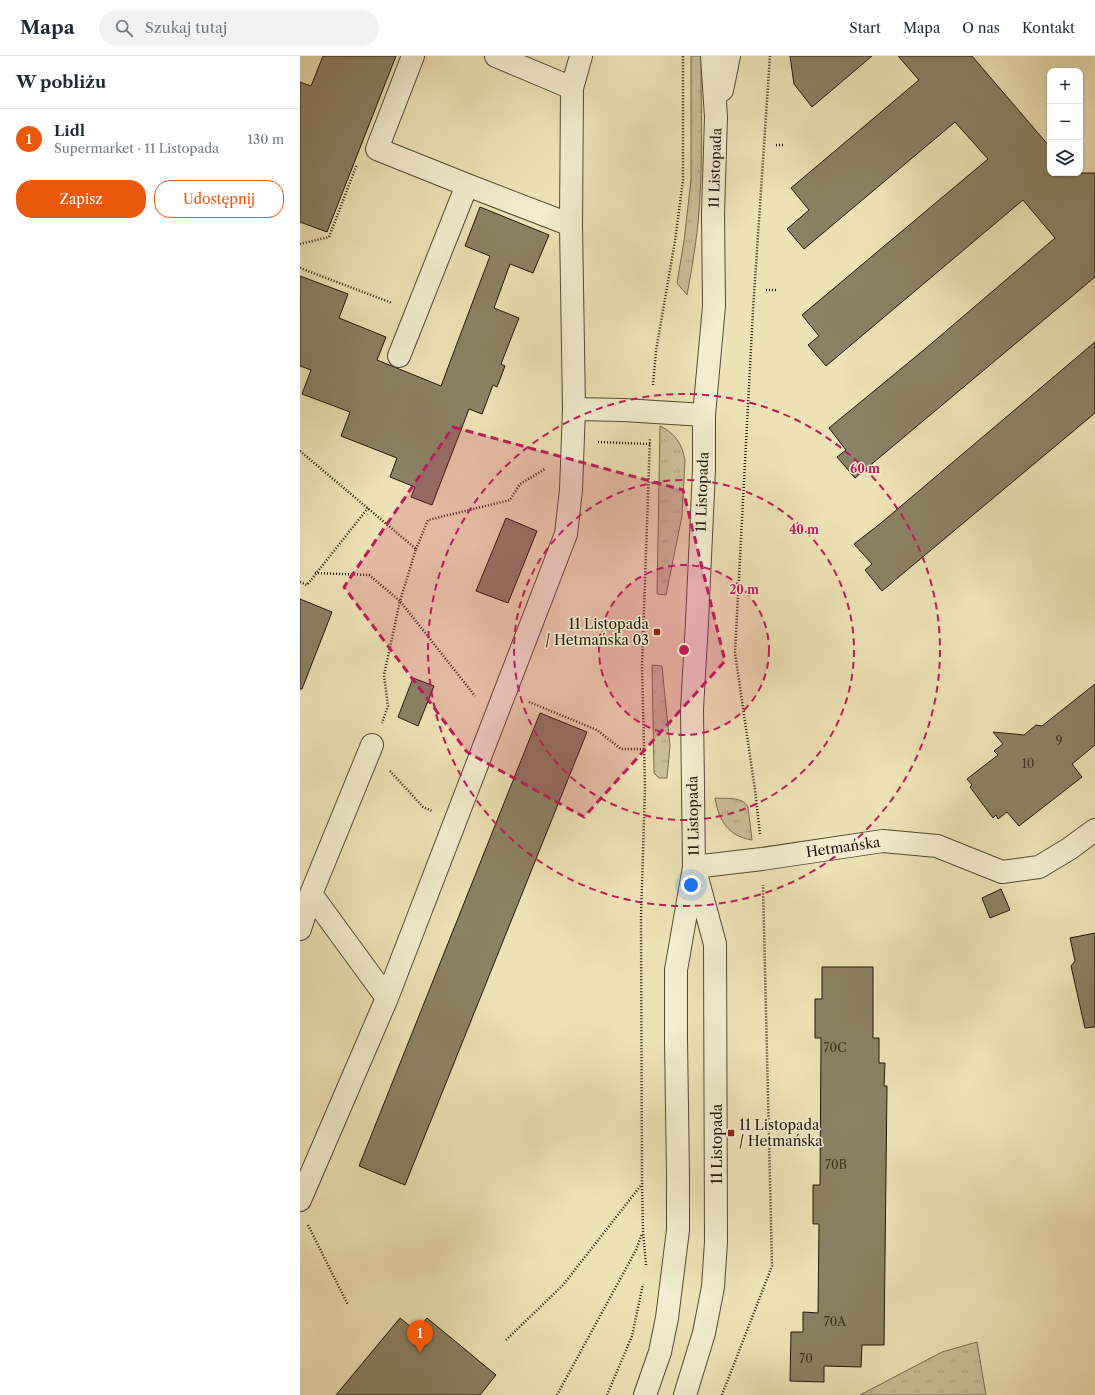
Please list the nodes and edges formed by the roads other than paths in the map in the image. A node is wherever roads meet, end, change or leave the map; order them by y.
1 (413, 56) edge
2 (496, 56) edge
3 (581, 56) edge
4 (712, 56) edge
5 (729, 56) edge
6 (572, 88) junction
7 (716, 117) junction
8 (467, 185) junction
9 (571, 225) junction
10 (399, 356) dead end
11 (574, 409) junction
12 (704, 415) junction
13 (372, 747) road end
14 (1095, 830) edge
15 (694, 867) junction
16 (311, 894) junction
17 (300, 929) edge
18 (387, 998) junction
19 (300, 1200) edge
20 (645, 1395) edge
21 (685, 1395) edge

1 - 8 street
2 - 6 street
3 - 6 street
4 - 7 street, 11 Listopada
5 - 7 street, 11 Listopada
6 - 9 street
7 - 12 street, 11 Listopada
8 - 9 street
8 - 10 street
9 - 11 street
11 - 12 street
11 - 18 street
12 - 15 street, 11 Listopada
13 - 16 street
14 - 15 street, Hetmańska
15 - 20 street, 11 Listopada
15 - 21 street, 11 Listopada
16 - 17 street
16 - 18 street
18 - 19 street

